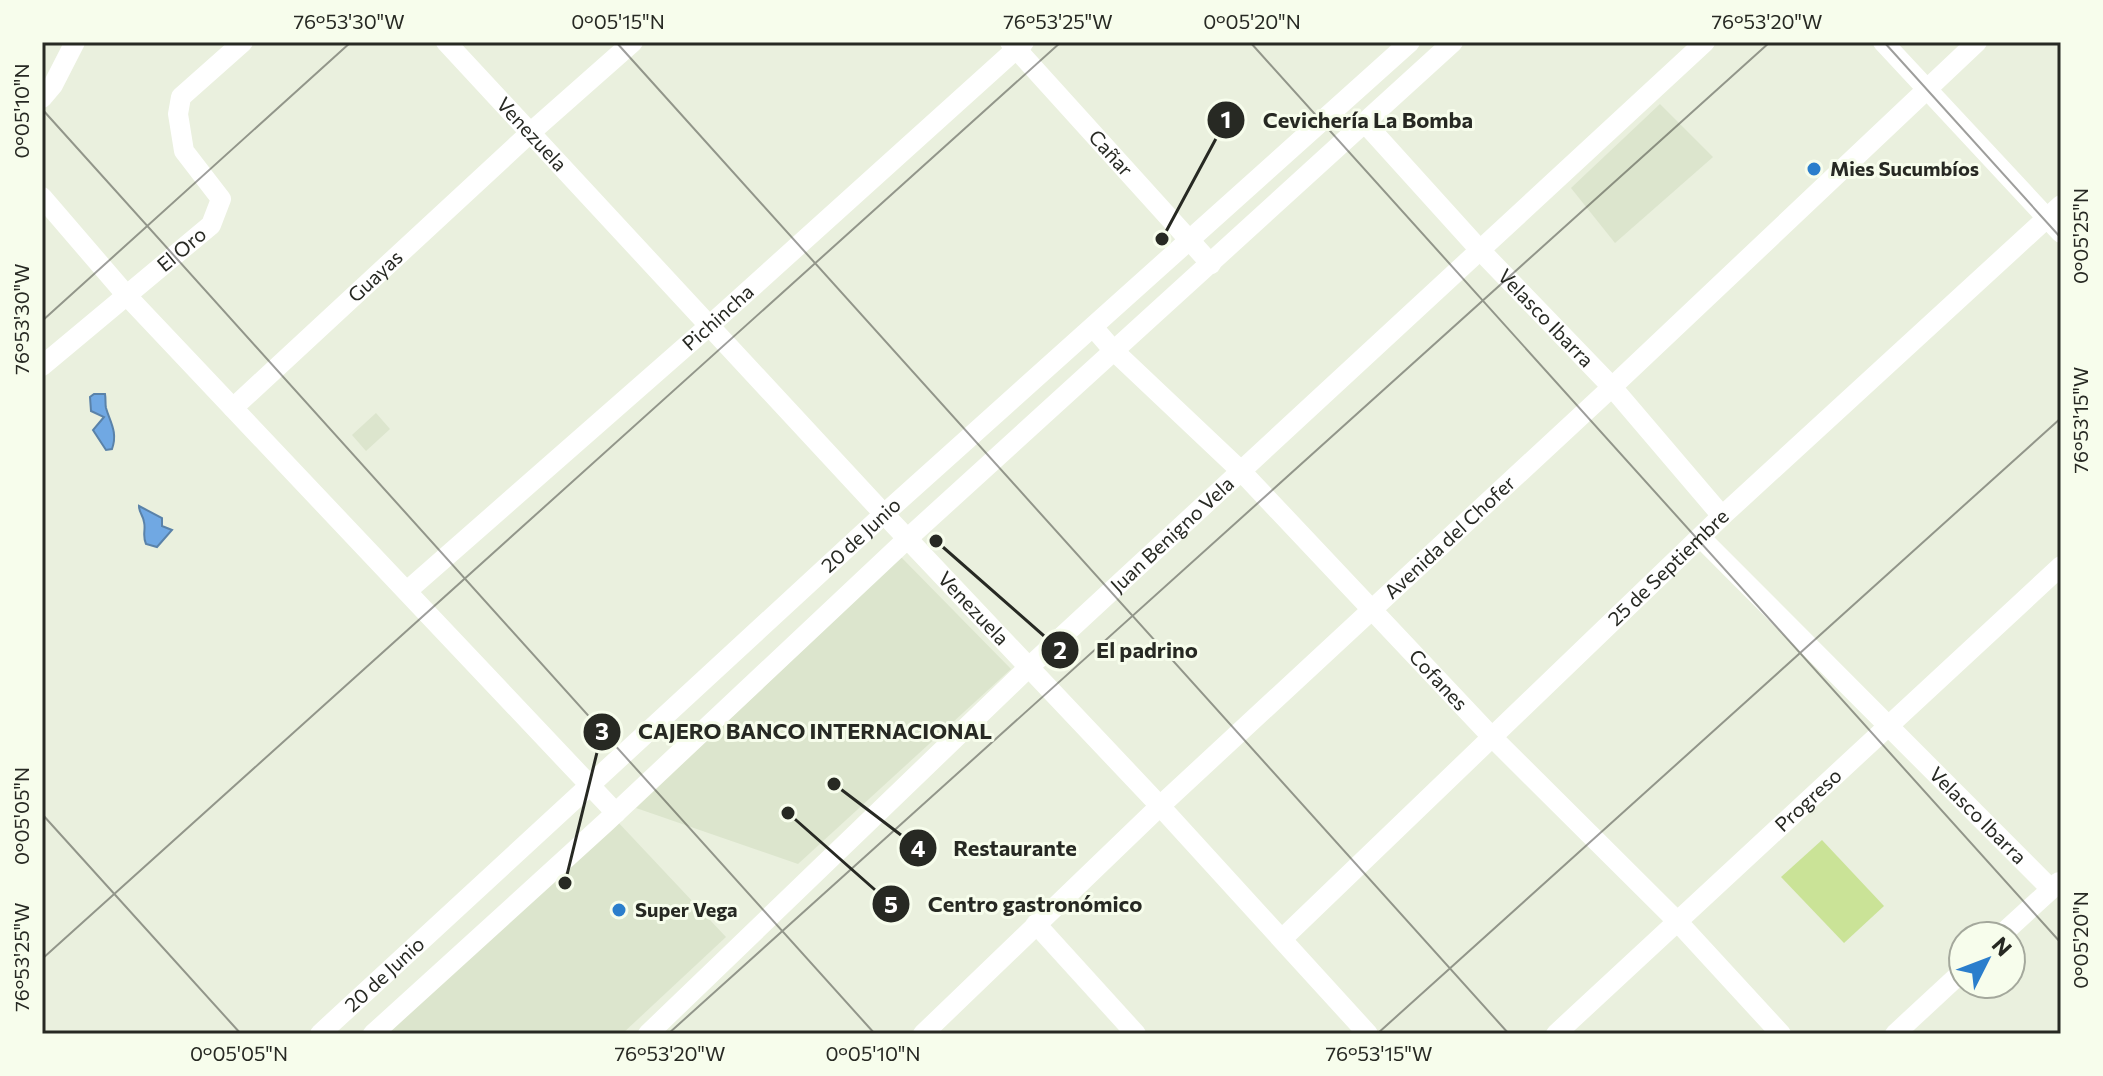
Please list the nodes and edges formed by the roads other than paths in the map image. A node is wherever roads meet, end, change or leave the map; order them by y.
1 (75, 42) edge
2 (243, 42) edge
3 (446, 42) edge
4 (633, 42) edge
5 (1410, 42) edge
6 (1453, 42) edge
7 (1705, 42) edge
8 (1883, 42) edge
9 (1977, 42) edge
10 (1017, 45) edge
11 (1925, 90) junction
12 (42, 98) edge
13 (1365, 123) junction
14 (530, 133) junction
15 (42, 197) edge
16 (2056, 218) edge
17 (1191, 241) junction
18 (1479, 249) junction
19 (1211, 264) junction
20 (128, 297) junction
21 (709, 326) junction
22 (1093, 327) junction
23 (1113, 350) junction
24 (42, 366) edge
25 (1612, 387) junction
26 (233, 408) junction
27 (1241, 471) junction
28 (884, 514) junction
29 (1722, 516) junction
30 (1701, 538) junction
31 (907, 539) junction
32 (2061, 566) edge
33 (407, 591) junction
34 (1370, 610) junction
35 (1028, 668) junction
36 (1889, 726) junction
37 (1491, 736) junction
38 (592, 785) junction
39 (1160, 806) junction
40 (616, 813) junction
41 (2056, 884) edge
42 (2017, 920) edge
43 (1677, 921) junction
44 (1036, 924) junction
45 (1282, 939) junction
46 (1947, 986) edge
47 (1770, 1030) edge
48 (320, 1034) edge
49 (373, 1034) edge
50 (648, 1034) edge
51 (923, 1034) edge
52 (1136, 1034) edge
53 (1368, 1034) edge
54 (1556, 1034) edge
55 (1895, 1034) edge

1 - 12 street
2 - 20 street, El Oro
3 - 14 street, Venezuela
4 - 14 street, Guayas
5 - 17 street, 20 de Junio
6 - 13 street, 20 de Junio
7 - 18 street, Juan Benigno Vela
8 - 11 street
9 - 11 street, Avenida del Chofer
10 - 17 street, Cañar
10 - 21 street, Pichincha
11 - 16 street
11 - 25 street, Avenida del Chofer
13 - 18 street, Velasco Ibarra
13 - 19 street, 20 de Junio
14 - 21 street, Venezuela
14 - 26 street, Guayas
15 - 20 street
16 - 29 street, 25 de Septiembre
17 - 19 street, Cañar
17 - 22 street, 20 de Junio
18 - 25 street, Velasco Ibarra
18 - 27 street, Juan Benigno Vela
19 - 23 street, 20 de Junio
20 - 24 street
20 - 26 street
21 - 28 street, Venezuela
21 - 33 street, Pichincha
22 - 23 street, Cofanes
22 - 28 street, 20 de Junio
23 - 27 street, Cofanes
23 - 31 street, 20 de Junio
25 - 29 street, Velasco Ibarra
25 - 34 street, Avenida del Chofer
26 - 33 street
27 - 34 street, Cofanes
27 - 35 street, Juan Benigno Vela
28 - 31 street, Venezuela
28 - 38 street, 20 de Junio
29 - 30 street, 25 de Septiembre
30 - 36 street, Velasco Ibarra
30 - 37 street, 25 de Septiembre
31 - 35 street, Venezuela
31 - 40 street, 20 de Junio
32 - 36 street, Progreso
33 - 38 street
34 - 37 street, Cofanes
34 - 39 street, Avenida del Chofer
35 - 39 street, Venezuela
35 - 50 street, Juan Benigno Vela
36 - 41 street, Velasco Ibarra
36 - 43 street, Progreso
37 - 43 street, Cofanes
37 - 45 street, 25 de Septiembre
38 - 40 street
38 - 48 street, 20 de Junio
39 - 44 street, Avenida del Chofer
39 - 45 street, Venezuela
40 - 49 street, 20 de Junio
41 - 42 street
43 - 47 street, Cofanes
43 - 54 street, Progreso
44 - 51 street, Avenida del Chofer
44 - 52 street
45 - 53 street, Venezuela
46 - 55 street

